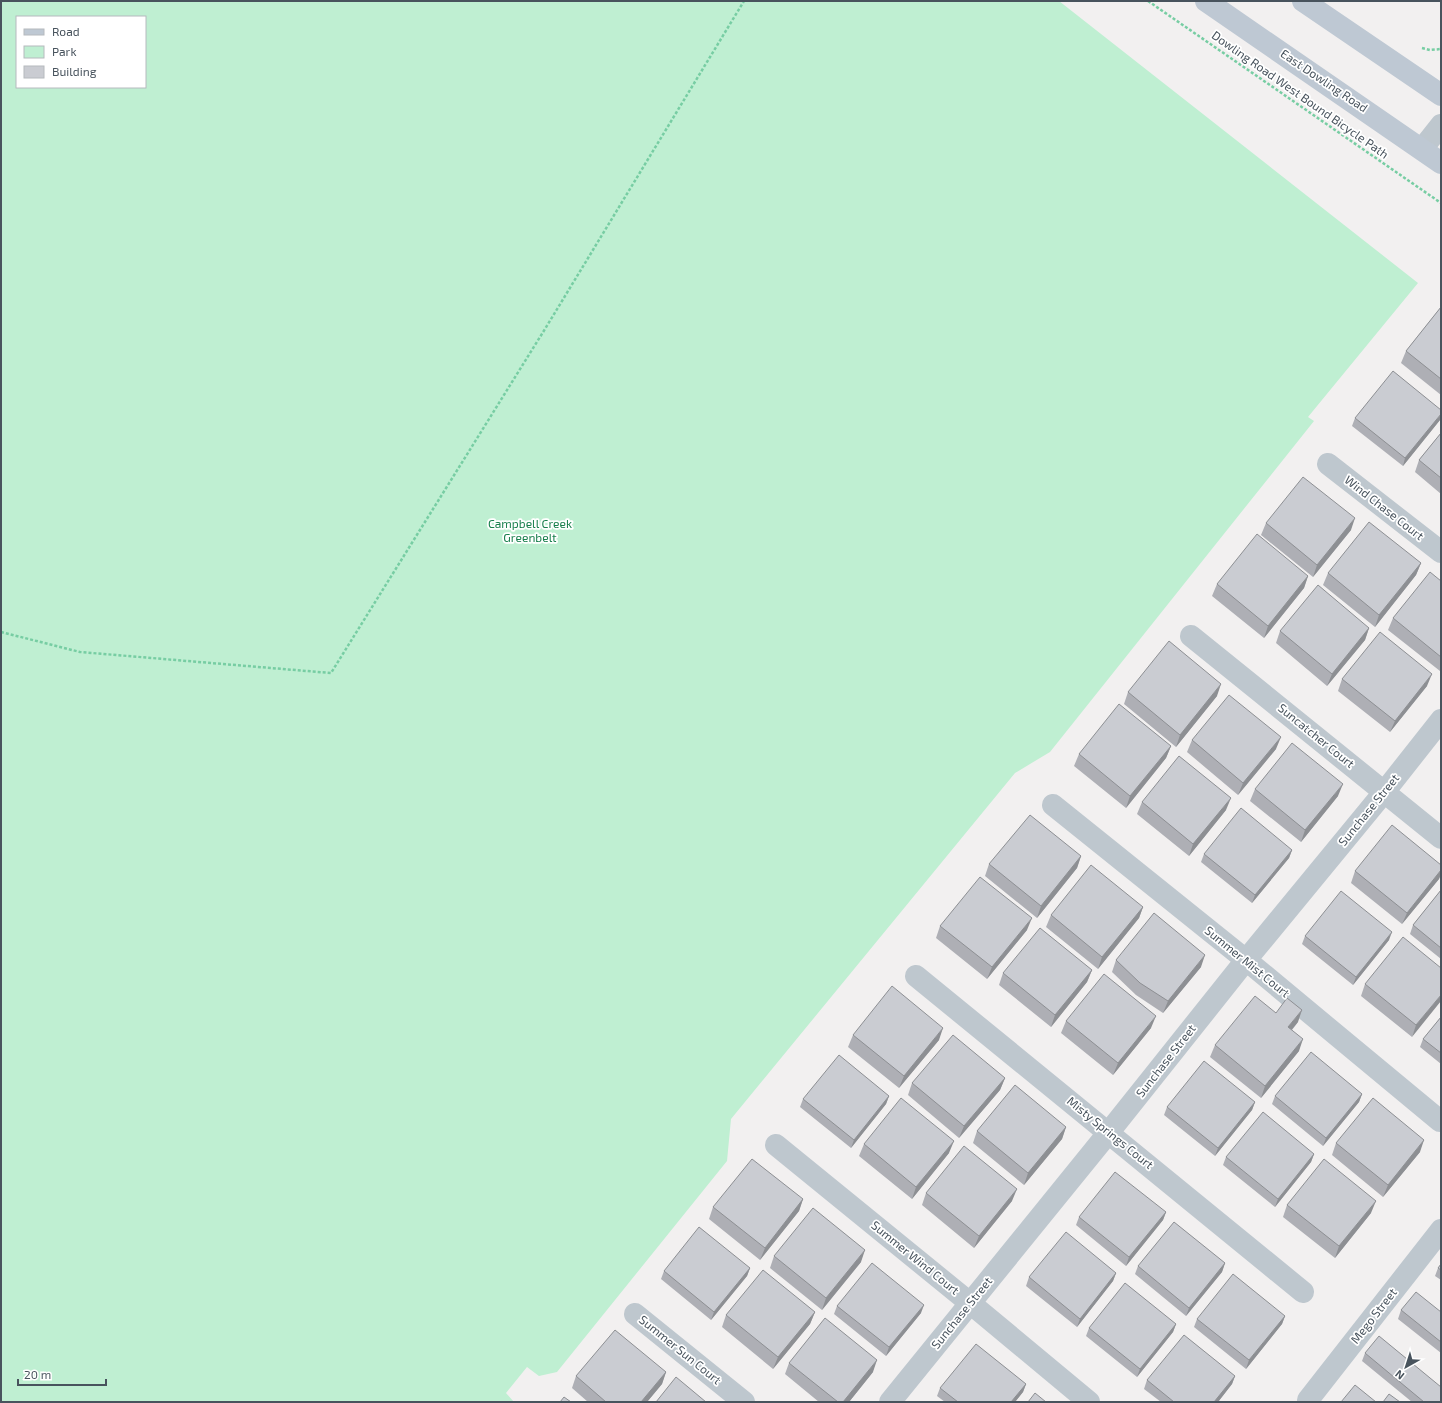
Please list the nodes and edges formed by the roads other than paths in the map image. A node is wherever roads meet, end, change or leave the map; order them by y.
1 (1206, 1) edge
2 (1303, 1) edge
3 (1441, 95) edge
4 (1441, 125) edge
5 (1422, 149) junction
6 (1441, 162) edge
7 (1328, 464) dead end
8 (1441, 552) edge
9 (1191, 636) dead end
10 (1441, 720) edge
11 (1385, 791) junction
12 (1052, 805) dead end
13 (1441, 838) edge
14 (1246, 960) junction
15 (916, 976) dead end
16 (1440, 1121) edge
17 (1109, 1132) junction
18 (776, 1145) dead end
19 (1441, 1230) edge
20 (1303, 1292) dead end
21 (970, 1303) junction
22 (635, 1314) dead end
23 (744, 1402) edge
24 (890, 1402) edge
25 (1089, 1402) edge
26 (1308, 1402) edge

1 - 5 main road, East Dowling Road
2 - 3 main road
4 - 5 street
5 - 6 main road, East Dowling Road
7 - 8 street, Wind Chase Court
9 - 11 street, Suncatcher Court
10 - 11 street, Sunchase Street
11 - 13 street, Suncatcher Court
11 - 14 street, Sunchase Street
12 - 14 street, Summer Mist Court
14 - 16 street, Summer Mist Court
14 - 17 street, Sunchase Street
15 - 17 street, Misty Springs Court
17 - 20 street, Misty Springs Court
17 - 21 street, Sunchase Street
18 - 21 street, Summer Wind Court
19 - 26 street, Mego Street
21 - 24 street, Sunchase Street
21 - 25 street, Summer Wind Court
22 - 23 street, Summer Sun Court

